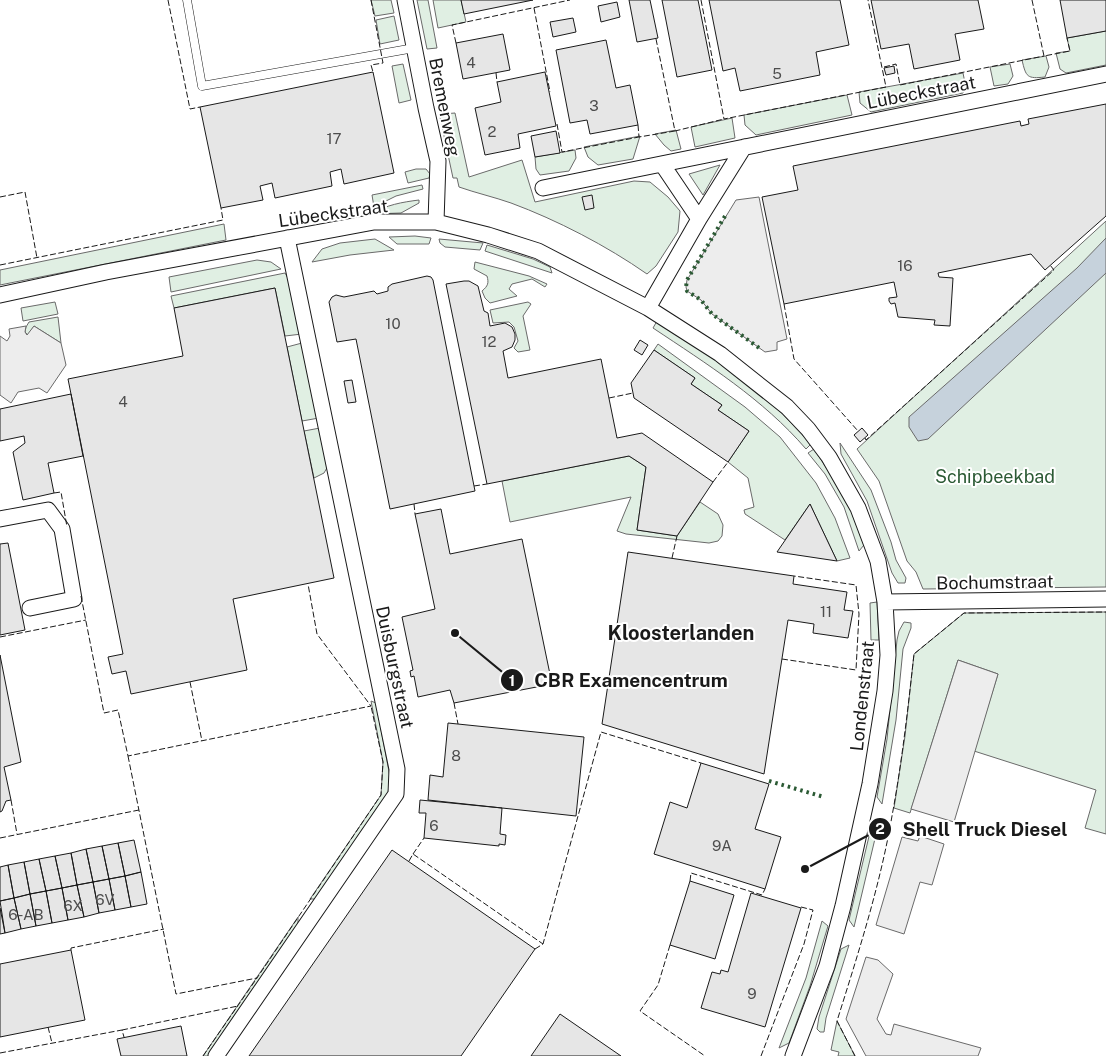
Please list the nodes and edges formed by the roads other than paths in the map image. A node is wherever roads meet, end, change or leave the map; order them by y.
1 (187, 0) edge
2 (405, 0) edge
3 (414, 48) junction
4 (1106, 74) edge
5 (744, 147) junction
6 (662, 164) junction
7 (542, 188) dead end
8 (698, 219) junction
9 (436, 222) junction
10 (287, 238) junction
11 (0, 295) edge
12 (648, 308) junction
13 (0, 519) edge
14 (1106, 600) edge
15 (885, 602) junction
16 (30, 608) dead end
17 (796, 1055) edge
18 (216, 1056) edge

1 - 3 lane
2 - 3 street, Bremenweg
3 - 9 street, Bremenweg
4 - 5 street, Lübeckstraat
5 - 6 street, Lübeckstraat
5 - 8 street
6 - 7 street, Lübeckstraat
6 - 8 street
8 - 12 street
9 - 10 street, Lübeckstraat
9 - 12 street, Lübeckstraat
10 - 11 street, Lübeckstraat
10 - 18 street, Duisburgstraat
12 - 15 street, Londenstraat
13 - 16 street
14 - 15 street, Bochumstraat
15 - 17 street, Londenstraat

